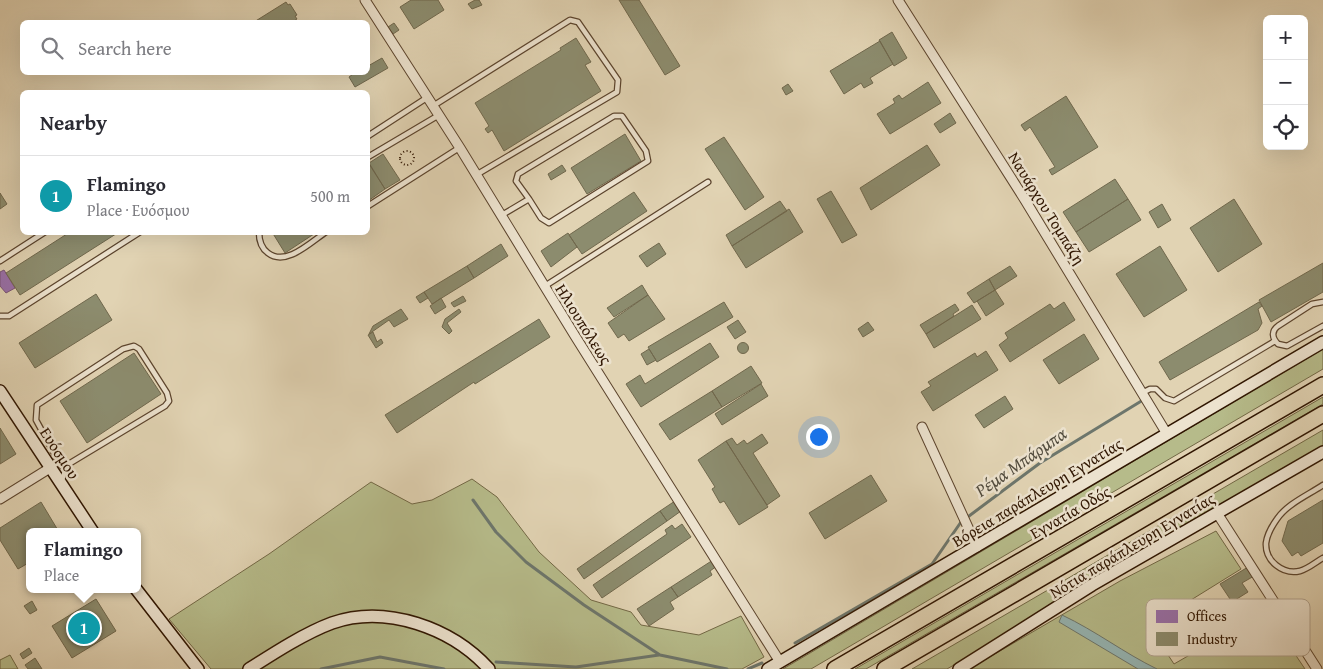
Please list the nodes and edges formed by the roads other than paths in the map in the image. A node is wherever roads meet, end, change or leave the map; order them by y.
1 (365, 0) edge
2 (898, 0) edge
3 (428, 97) junction
4 (433, 106) junction
5 (439, 115) junction
6 (370, 135) edge
7 (460, 148) junction
8 (370, 156) edge
9 (476, 175) junction
10 (708, 182) dead end
11 (529, 199) junction
12 (370, 205) edge
13 (500, 215) junction
14 (40, 235) edge
15 (135, 235) edge
16 (259, 235) edge
17 (321, 235) edge
18 (0, 261) edge
19 (544, 287) junction
20 (1323, 302) edge
21 (0, 316) edge
22 (1323, 326) edge
23 (1275, 341) junction
24 (1323, 342) edge
25 (1323, 385) edge
26 (0, 391) edge
27 (1142, 393) junction
28 (1323, 414) edge
29 (922, 427) dead end
30 (1167, 434) junction
31 (1323, 452) edge
32 (67, 465) junction
33 (50, 468) junction
34 (60, 484) junction
35 (1323, 486) edge
36 (0, 499) edge
37 (1217, 513) junction
38 (90, 528) edge
39 (977, 547) junction
40 (1323, 558) edge
41 (139, 593) edge
42 (1272, 599) edge
43 (278, 653) junction
44 (1309, 656) edge
45 (780, 662) junction
46 (198, 669) edge
47 (249, 669) edge
48 (265, 669) edge
49 (489, 669) edge
50 (768, 669) edge
51 (835, 669) edge
52 (885, 669) edge
53 (959, 669) edge
54 (1317, 669) edge

1 - 3 street, Ηλιουπόλεως
2 - 27 street, Ναυάρχου Τομπάζη
3 - 4 street, Ηλιουπόλεως
3 - 6 lane
4 - 5 street, Ηλιουπόλεως
4 - 9 lane
5 - 7 street, Ηλιουπόλεως
5 - 8 lane
7 - 9 street, Ηλιουπόλεως
7 - 12 lane
9 - 13 street, Ηλιουπόλεως
10 - 19 lane
11 - 11 lane
11 - 13 lane
13 - 19 street, Ηλιουπόλεως
14 - 18 lane
15 - 21 lane
16 - 17 lane
19 - 45 street, Ηλιουπόλεως
20 - 23 lane
22 - 23 lane
23 - 27 lane
24 - 30 street, Βόρεια παράπλευρη Εγνατίας
25 - 51 highway, Εγνατία Οδός
26 - 33 street, Ευόσμου
27 - 30 street, Ναυάρχου Τομπάζη
28 - 52 highway
29 - 39 street
30 - 39 street, Βόρεια παράπλευρη Εγνατίας
31 - 37 street, Νότια παράπλευρη Εγνατίας
32 - 32 lane
32 - 34 lane
33 - 34 street, Ευόσμου
33 - 36 street
34 - 38 street, Ευόσμου
35 - 40 lane
37 - 42 street
37 - 53 street, Νότια παράπλευρη Εγνατίας
39 - 45 street, Βόρεια παράπλευρη Εγνατίας
41 - 46 street
43 - 47 street
43 - 48 street
43 - 49 street
44 - 54 street
45 - 50 street, Βόρεια παράπλευρη Εγνατίας

